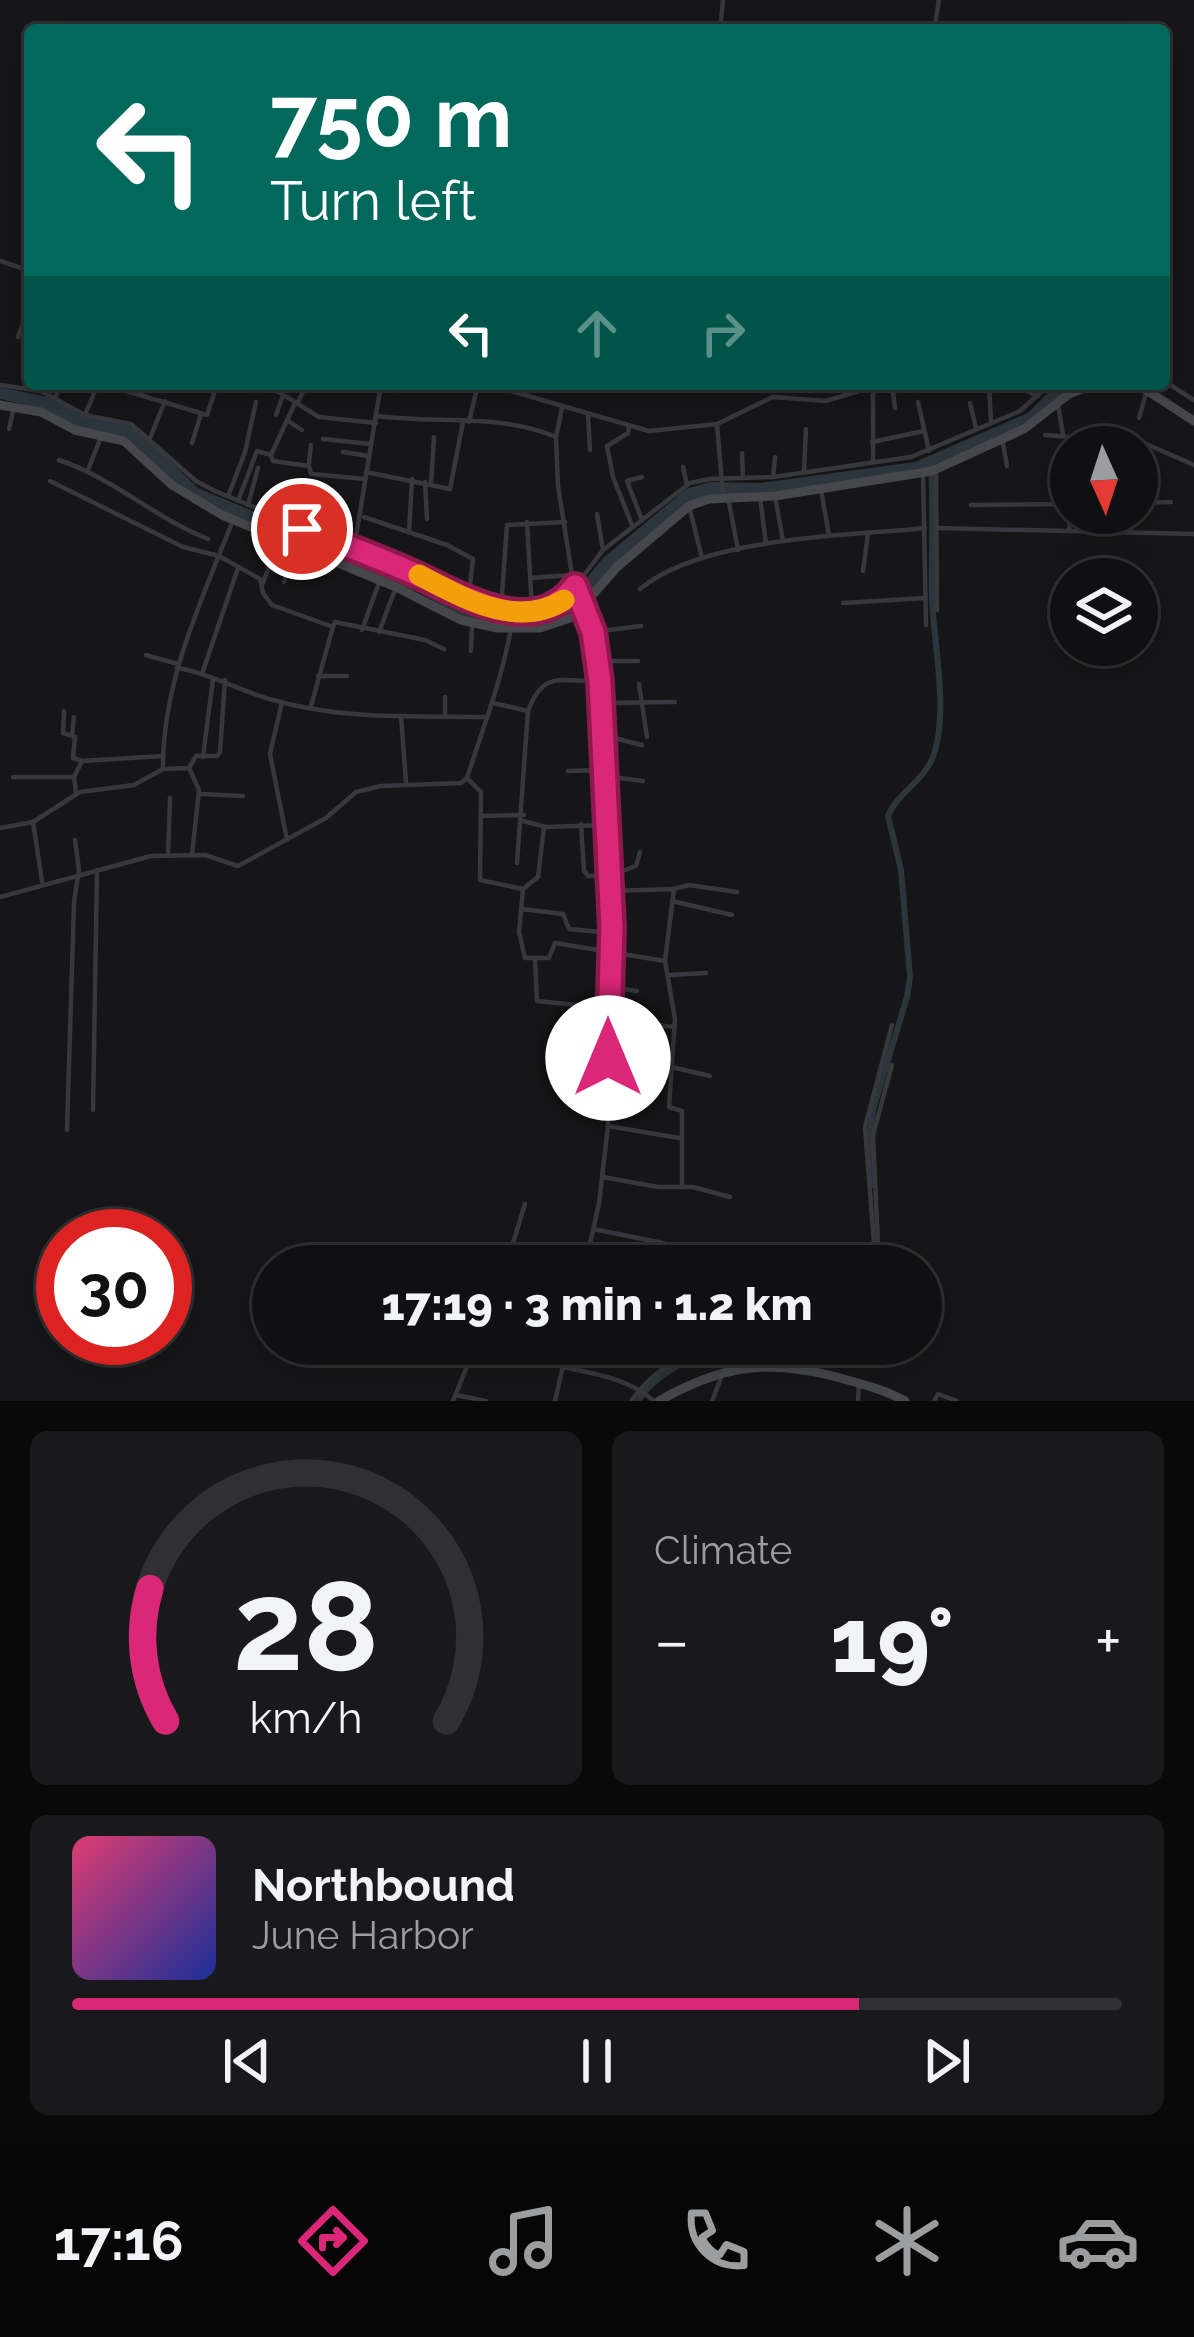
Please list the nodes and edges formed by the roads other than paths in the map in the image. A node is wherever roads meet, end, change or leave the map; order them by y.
1 (24, 321) edge
2 (18, 337) dead end
3 (36, 390) edge
4 (59, 390) edge
5 (98, 390) edge
6 (124, 390) edge
7 (216, 390) edge
8 (275, 390) edge
9 (304, 390) edge
10 (380, 390) edge
11 (480, 390) edge
12 (503, 390) edge
13 (860, 390) edge
14 (876, 390) edge
15 (893, 390) edge
16 (989, 390) edge
17 (1024, 390) edge
18 (1044, 390) edge
19 (1082, 390) edge
20 (1148, 391) joint
21 (283, 395) junction
22 (1038, 396) junction
23 (56, 398) junction
24 (165, 401) junction
25 (918, 401) dead end
26 (256, 402) dead end
27 (1058, 402) junction
28 (296, 403) junction
29 (970, 403) dead end
30 (0, 405) edge
31 (14, 407) junction
32 (562, 408) junction
33 (895, 408) dead end
34 (991, 410) junction
35 (201, 412) junction
36 (588, 414) junction
37 (85, 415) junction
38 (276, 415) dead end
39 (974, 415) junction
40 (1139, 418) dead end
41 (376, 419) junction
42 (286, 421) junction
43 (419, 422) junction
44 (466, 422) junction
45 (991, 422) junction
46 (1194, 422) edge
47 (717, 424) junction
48 (1062, 426) edge
49 (629, 427) junction
50 (976, 428) junction
51 (9, 429) dead end
52 (806, 429) dead end
53 (302, 430) dead end
54 (422, 430) dead end
55 (924, 431) junction
56 (1045, 435) dead end
57 (1050, 435) edge
58 (101, 437) junction
59 (434, 437) dead end
60 (556, 437) junction
61 (150, 438) junction
62 (1002, 438) junction
63 (323, 439) dead end
64 (872, 442) junction
65 (192, 443) dead end
66 (371, 444) junction
67 (310, 445) dead end
68 (1158, 448) edge
69 (590, 450) dead end
70 (929, 451) junction
71 (343, 452) dead end
72 (742, 453) dead end
73 (271, 455) junction
74 (369, 456) junction
75 (775, 457) dead end
76 (911, 459) junction
77 (59, 460) dead end
78 (873, 462) junction
79 (1194, 465) edge
80 (308, 466) junction
81 (683, 466) dead end
82 (1007, 466) dead end
83 (258, 468) dead end
84 (88, 470) junction
85 (804, 472) junction
86 (924, 472) junction
87 (365, 476) junction
88 (643, 477) dead end
89 (773, 477) junction
90 (743, 478) junction
91 (412, 479) junction
92 (723, 479) junction
93 (50, 482) dead end
94 (428, 483) junction
95 (687, 485) junction
96 (821, 490) junction
97 (776, 496) junction
98 (228, 497) junction
99 (724, 497) junction
100 (760, 497) junction
101 (238, 501) junction
102 (1158, 502) edge
103 (1171, 502) dead end
104 (970, 505) dead end
105 (248, 506) junction
106 (689, 506) junction
107 (1050, 507) edge
108 (308, 514) dead end
109 (598, 514) dead end
110 (361, 515) junction
111 (428, 519) dead end
112 (233, 520) junction
113 (642, 520) junction
114 (527, 522) junction
115 (565, 522) junction
116 (633, 527) junction
117 (925, 528) junction
118 (936, 528) junction
119 (302, 529) junction
120 (1050, 530) edge
121 (868, 533) junction
122 (1158, 533) edge
123 (410, 534) junction
124 (1194, 534) edge
125 (830, 535) junction
126 (208, 538) dead end
127 (279, 540) junction
128 (783, 541) junction
129 (766, 544) junction
130 (296, 547) junction
131 (354, 549) junction
132 (603, 550) junction
133 (738, 550) junction
134 (219, 556) junction
135 (703, 561) junction
136 (238, 568) junction
137 (863, 571) dead end
138 (572, 575) junction
139 (530, 578) junction
140 (380, 580) junction
141 (284, 582) dead end
142 (396, 586) junction
143 (262, 589) junction
144 (576, 589) junction
145 (640, 589) dead end
146 (925, 598) junction
147 (468, 602) junction
148 (843, 604) dead end
149 (584, 606) junction
150 (501, 609) junction
151 (532, 609) junction
152 (937, 610) dead end
153 (472, 624) junction
154 (926, 625) dead end
155 (640, 626) dead end
156 (333, 627) junction
157 (511, 628) junction
158 (362, 630) junction
159 (593, 632) junction
160 (379, 633) junction
161 (444, 649) dead end
162 (471, 651) dead end
163 (146, 655) dead end
164 (598, 661) junction
165 (638, 661) dead end
166 (177, 666) junction
167 (202, 674) junction
168 (318, 676) junction
169 (347, 676) dead end
170 (213, 677) junction
171 (225, 680) junction
172 (600, 681) junction
173 (639, 684) dead end
174 (445, 698) dead end
175 (282, 702) junction
176 (675, 702) dead end
177 (493, 703) junction
178 (601, 703) junction
179 (645, 704) junction
180 (310, 706) junction
181 (64, 711) dead end
182 (528, 711) junction
183 (401, 716) junction
184 (445, 716) junction
185 (74, 717) dead end
186 (485, 717) junction
187 (73, 735) junction
188 (602, 735) junction
189 (647, 737) dead end
190 (642, 745) dead end
191 (163, 755) junction
192 (203, 757) junction
193 (82, 760) junction
194 (189, 768) junction
195 (163, 769) junction
196 (568, 771) dead end
197 (603, 773) junction
198 (13, 777) dead end
199 (74, 777) junction
200 (467, 778) junction
201 (643, 781) dead end
202 (406, 785) junction
203 (76, 794) junction
204 (200, 794) junction
205 (243, 796) dead end
206 (170, 798) dead end
207 (481, 816) junction
208 (523, 818) junction
209 (33, 822) junction
210 (581, 824) junction
211 (606, 825) junction
212 (544, 826) junction
213 (0, 828) edge
214 (75, 839) dead end
215 (287, 840) junction
216 (640, 852) dead end
217 (168, 855) junction
218 (192, 855) junction
219 (517, 863) dead end
220 (97, 870) junction
221 (77, 876) junction
222 (609, 877) junction
223 (42, 884) junction
224 (524, 889) junction
225 (674, 890) junction
226 (610, 891) junction
227 (737, 892) dead end
228 (0, 897) edge
229 (672, 901) junction
230 (522, 910) junction
231 (732, 915) dead end
232 (611, 933) junction
233 (610, 955) junction
234 (535, 959) junction
235 (665, 962) junction
236 (706, 973) dead end
237 (669, 975) junction
238 (609, 987) junction
239 (637, 991) dead end
240 (607, 1008) junction
241 (608, 1018) junction
242 (892, 1025) dead end
243 (674, 1027) junction
244 (628, 1057) dead end
245 (892, 1065) dead end
246 (670, 1068) junction
247 (710, 1076) dead end
248 (93, 1110) dead end
249 (608, 1126) junction
250 (68, 1130) dead end
251 (679, 1138) junction
252 (603, 1177) junction
253 (682, 1185) junction
254 (730, 1197) dead end
255 (525, 1204) dead end
256 (593, 1229) junction
257 (512, 1245) edge
258 (590, 1245) edge
259 (673, 1245) edge
260 (874, 1245) edge
261 (879, 1245) edge
262 (467, 1365) edge
263 (563, 1365) edge
264 (566, 1365) edge
265 (668, 1365) edge
266 (805, 1365) edge
267 (802, 1368) junction
268 (723, 1372) junction
269 (860, 1383) junction
270 (642, 1391) junction
271 (454, 1398) edge
272 (486, 1401) edge
273 (555, 1401) edge
274 (631, 1401) edge
275 (657, 1401) edge
276 (712, 1401) edge
277 (858, 1401) edge
278 (905, 1401) edge
279 (934, 1401) edge
280 (957, 1401) edge

1 - 2 street
3 - 23 street
4 - 23 street
5 - 37 street
6 - 24 street
7 - 35 street
8 - 21 street
9 - 28 street
10 - 41 street
11 - 44 street
12 - 32 street
13 - 47 street
14 - 64 street
15 - 33 street
16 - 34 street
17 - 22 street
18 - 22 street
19 - 27 main road
20 - 40 street
20 - 46 main road
21 - 28 street
21 - 38 street
22 - 45 street
23 - 37 street
24 - 35 street
24 - 61 street
25 - 55 street
26 - 98 street
27 - 48 street
27 - 62 main road
28 - 41 street
28 - 42 street
29 - 39 street
30 - 31 main road
31 - 51 street
31 - 58 main road
32 - 36 street
32 - 60 street
34 - 39 street
34 - 45 street
35 - 65 street
36 - 49 street
36 - 69 street
37 - 61 street
39 - 50 street
41 - 43 street
41 - 66 street
42 - 53 street
42 - 73 street
43 - 44 street
43 - 54 street
44 - 60 street
44 - 94 street
45 - 50 street
47 - 49 street
47 - 92 street
49 - 116 street
50 - 70 street
52 - 85 street
55 - 64 street
55 - 70 street
56 - 57 street
58 - 84 street
58 - 112 main road
59 - 94 street
60 - 115 street
61 - 98 street
62 - 82 street
62 - 86 main road
63 - 66 street
64 - 78 street
66 - 74 street
67 - 80 street
68 - 79 street
70 - 76 street
71 - 74 street
72 - 90 street
73 - 80 street
73 - 101 street
74 - 87 street
75 - 89 street
76 - 78 street
76 - 86 street
77 - 84 street
78 - 85 street
80 - 87 street
81 - 95 street
83 - 105 street
84 - 126 street
85 - 89 street
86 - 96 main road
86 - 117 street
86 - 118 street
87 - 91 street
87 - 110 street
88 - 113 street
89 - 90 street
90 - 92 street
91 - 94 street
91 - 123 street
92 - 95 street
92 - 99 street
93 - 134 street
94 - 111 street
95 - 113 street
96 - 97 main road
96 - 125 street
97 - 100 main road
97 - 128 street
98 - 101 street
99 - 100 main road
99 - 106 main road
99 - 133 street
100 - 129 street
101 - 105 street
102 - 103 street
104 - 107 street
105 - 119 street
106 - 135 street
106 - 149 main road
108 - 119 street
109 - 132 street
110 - 123 street
110 - 131 street
112 - 127 main road
112 - 134 street
113 - 116 street
114 - 115 street
114 - 139 street
114 - 150 street
115 - 138 street
116 - 132 street
117 - 121 street
117 - 146 street
118 - 120 street
118 - 152 street
119 - 131 street
121 - 125 street
121 - 137 street
122 - 124 street
123 - 147 street
125 - 128 street
127 - 130 main road
127 - 143 street
128 - 129 street
129 - 133 street
130 - 140 main road
130 - 141 street
131 - 147 street
132 - 144 street
133 - 135 street
134 - 136 street
134 - 166 street
135 - 145 street
136 - 143 street
136 - 167 street
138 - 139 street
138 - 144 street
139 - 151 street
140 - 142 main road
140 - 158 street
142 - 153 main road
142 - 160 street
143 - 156 street
144 - 149 street
144 - 151 street
146 - 148 street
146 - 154 street
147 - 150 street
149 - 157 main road
149 - 159 street
150 - 151 street
153 - 157 main road
153 - 162 street
155 - 159 street
156 - 158 street
156 - 168 street
157 - 177 street
158 - 160 street
159 - 164 street
160 - 161 street
163 - 166 street
164 - 165 street
164 - 172 street
166 - 167 street
166 - 191 street
167 - 170 street
168 - 169 street
168 - 180 street
170 - 171 street
170 - 192 street
171 - 175 street
171 - 192 street
172 - 178 street
172 - 182 street
173 - 179 street
174 - 184 street
175 - 180 street
175 - 215 street
176 - 179 street
177 - 182 street
177 - 186 street
178 - 179 street
178 - 188 street
179 - 189 street
180 - 183 street
181 - 187 street
182 - 208 street
183 - 184 street
183 - 202 street
184 - 186 street
185 - 187 street
186 - 200 street
187 - 193 street
188 - 190 street
188 - 197 street
191 - 193 street
191 - 195 street
192 - 194 street
193 - 199 street
194 - 195 street
194 - 204 street
195 - 203 street
196 - 197 street
197 - 201 street
197 - 211 street
198 - 199 street
199 - 203 street
200 - 202 street
200 - 207 street
202 - 215 street
203 - 209 street
204 - 205 street
204 - 218 street
206 - 217 street
207 - 208 street
207 - 224 street
208 - 212 street
208 - 219 street
209 - 213 street
209 - 223 street
210 - 211 street
210 - 212 street
210 - 222 street
211 - 222 street
212 - 224 street
214 - 221 street
215 - 218 street
216 - 222 street
217 - 218 street
217 - 220 street
220 - 221 street
220 - 248 street
221 - 223 street
221 - 250 street
222 - 226 street
223 - 228 street
224 - 230 street
225 - 226 street
225 - 227 street
225 - 229 street
226 - 232 street
229 - 231 street
229 - 235 street
230 - 232 street
230 - 234 street
232 - 233 street
233 - 234 street
233 - 235 street
233 - 238 street
234 - 240 street
235 - 237 street
236 - 237 street
237 - 243 street
238 - 239 street
238 - 240 street
240 - 241 street
241 - 243 street
241 - 249 street
242 - 260 street
243 - 246 street
244 - 246 street
245 - 261 street
246 - 247 street
246 - 251 street
249 - 251 street
249 - 252 street
251 - 253 street
252 - 253 street
252 - 256 street
253 - 254 street
255 - 257 street
256 - 258 street
256 - 259 street
262 - 271 street
263 - 273 street
264 - 270 street
265 - 270 street
266 - 267 street
267 - 268 main road
267 - 269 main road
268 - 275 main road
268 - 276 street
269 - 277 street
269 - 278 main road
270 - 274 street
270 - 275 street
271 - 272 street
279 - 280 street

